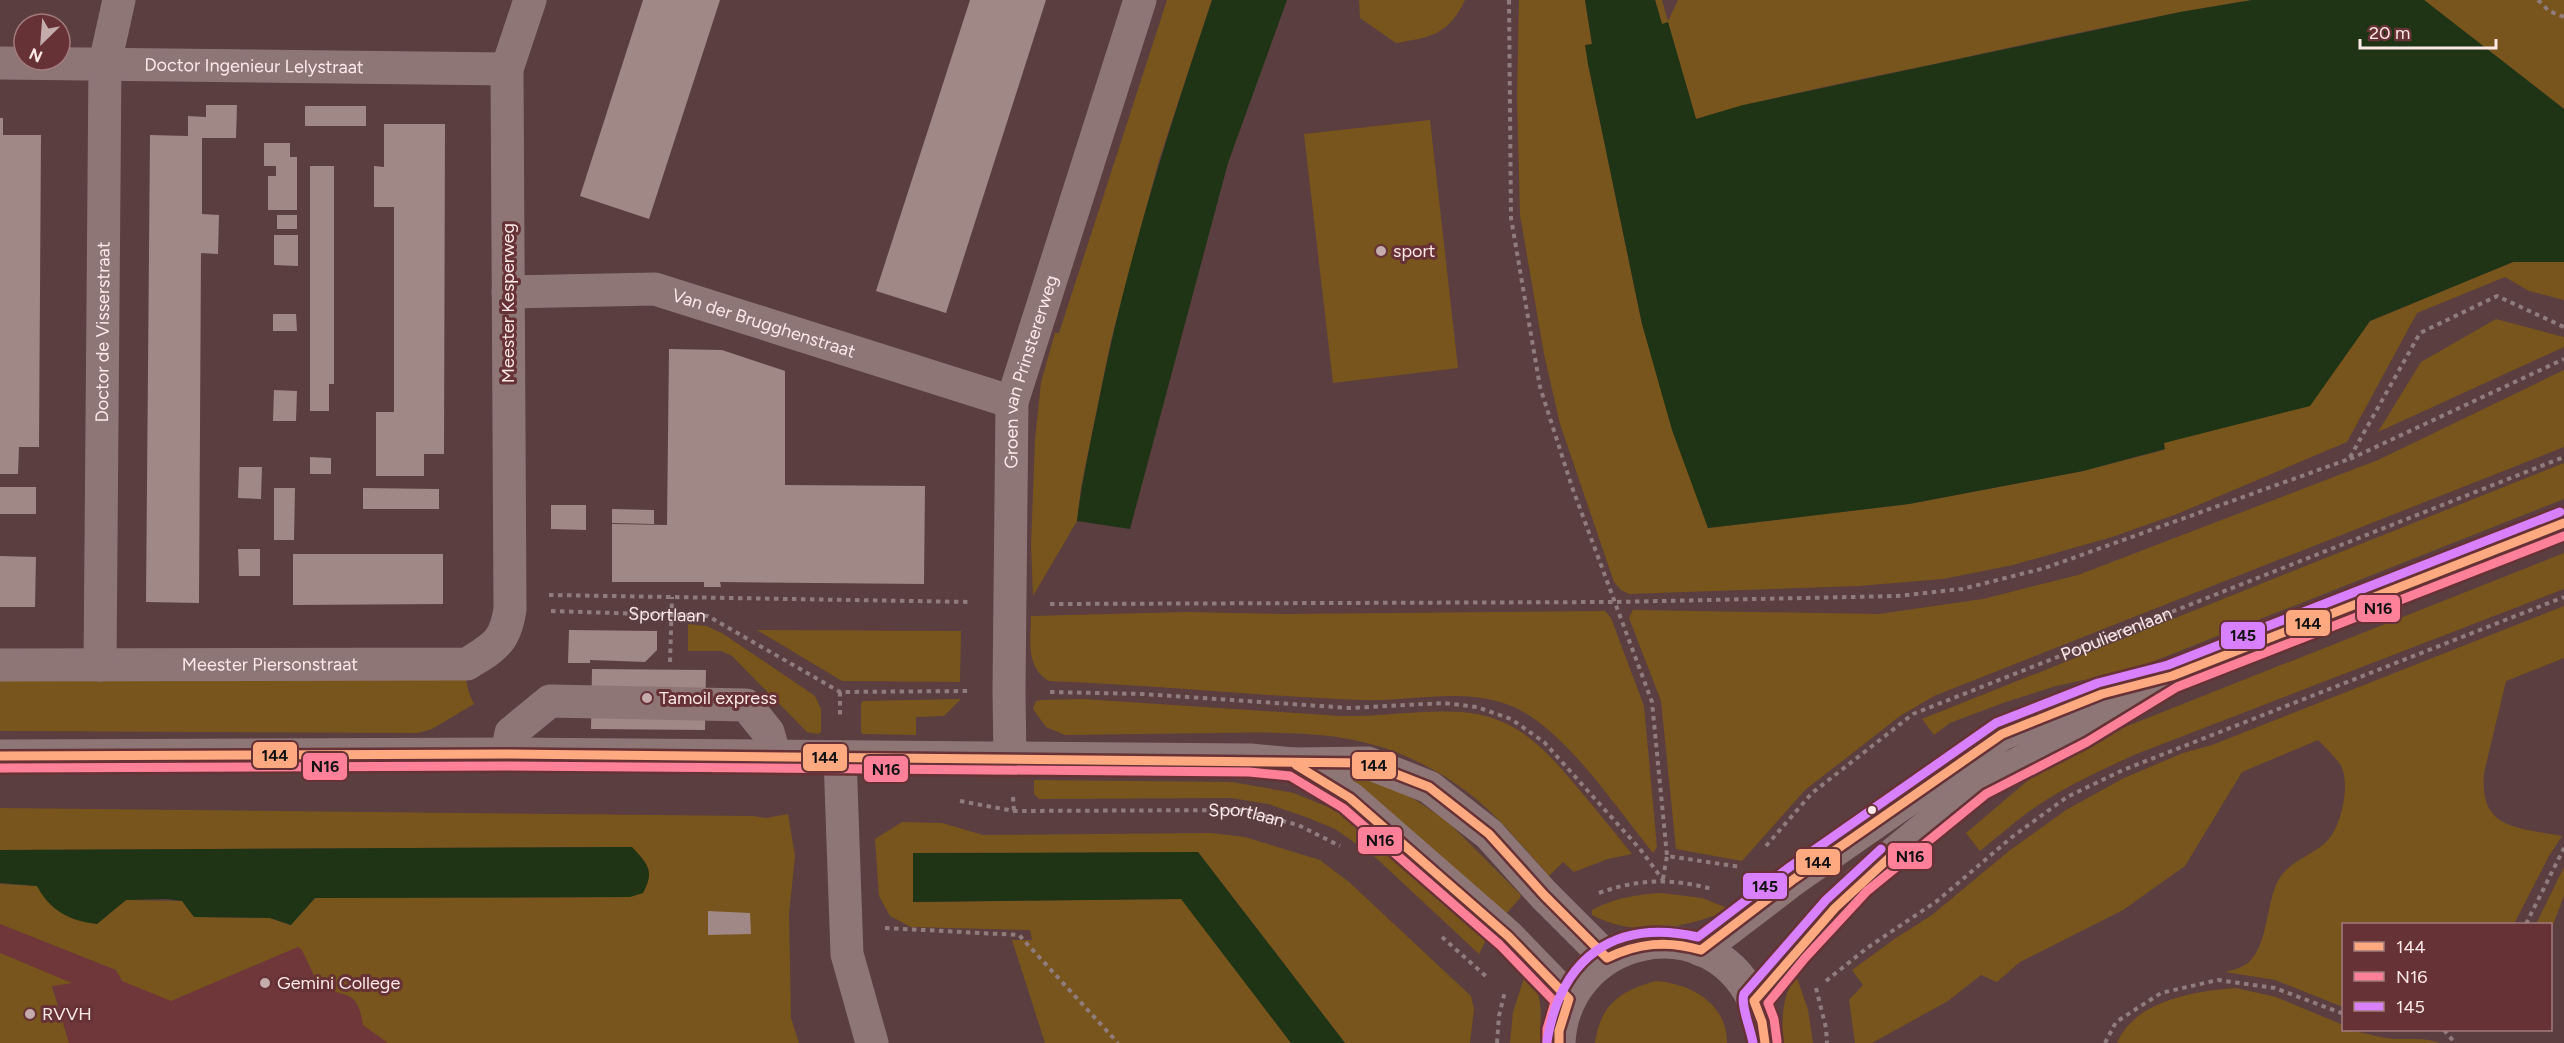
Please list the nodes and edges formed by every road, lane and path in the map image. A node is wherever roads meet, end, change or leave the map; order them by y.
1 (119, 0) edge
2 (530, 0) edge
3 (1140, 0) edge
4 (1509, 0) edge
5 (2538, 0) edge
6 (2564, 17) edge
7 (0, 63) edge
8 (105, 63) junction
9 (507, 69) junction
10 (508, 292) junction
11 (2564, 327) edge
12 (2564, 358) edge
13 (1012, 402) junction
14 (2564, 457) edge
15 (2349, 459) junction
16 (2564, 523) edge
17 (672, 597) junction
18 (2564, 597) edge
19 (509, 602) junction
20 (1615, 602) junction
21 (1009, 604) junction
22 (671, 615) junction
23 (0, 665) edge
24 (100, 665) junction
25 (2172, 676) junction
26 (975, 691) dead end
27 (840, 692) dead end
28 (972, 701) dead end
29 (670, 703) junction
30 (507, 754) junction
31 (0, 756) edge
32 (775, 757) junction
33 (840, 757) junction
34 (1010, 759) junction
35 (1294, 764) junction
36 (955, 800) dead end
37 (1342, 847) dead end
38 (2564, 848) edge
39 (1761, 851) dead end
40 (1667, 856) junction
41 (1741, 875) dead end
42 (1714, 890) dead end
43 (2526, 923) edge
44 (846, 926) junction
45 (1440, 935) dead end
46 (1701, 950) junction
47 (1607, 958) junction
48 (1494, 983) dead end
49 (1499, 988) dead end
50 (1816, 989) dead end
51 (1569, 999) junction
52 (1754, 1001) junction
53 (2342, 1014) edge
54 (2446, 1031) edge
55 (872, 1043) edge
56 (1118, 1043) edge
57 (1497, 1043) edge
58 (1558, 1043) edge
59 (1765, 1043) edge
60 (2105, 1043) edge
61 (2455, 1043) edge

1 - 8 street, Doctor de Visserstraat
2 - 9 street, Meester Kesperweg
3 - 13 street, Groen van Prinstererweg
4 - 20 path
5 - 6 path
7 - 8 street, Doctor Ingenieur Lelystraat
8 - 9 street, Doctor Ingenieur Lelystraat
8 - 24 street, Doctor de Visserstraat
9 - 10 street, Meester Kesperweg
10 - 13 street, Van der Brugghenstraat
10 - 19 street, Meester Kesperweg
11 - 15 path
12 - 15 path
13 - 21 street, Groen van Prinstererweg
14 - 39 path, Populierenlaan
15 - 20 path
16 - 25 street
17 - 19 path
17 - 21 path
17 - 22 path
18 - 50 path
19 - 22 path, Sportlaan
19 - 24 street, Meester Piersonstraat
20 - 21 path
20 - 40 path
21 - 34 street, Groen van Prinstererweg
22 - 27 path, Sportlaan
22 - 29 path
23 - 24 street, Meester Piersonstraat
25 - 46 street
25 - 52 street
26 - 28 path
29 - 30 street
29 - 32 street
30 - 31 street
30 - 32 street
32 - 33 street
33 - 34 street
33 - 44 street
34 - 35 street
35 - 47 street
35 - 51 street
36 - 37 path, Sportlaan
38 - 43 path
40 - 41 path
40 - 42 path
44 - 55 street
44 - 56 path
45 - 48 path
46 - 47 street
46 - 52 street
47 - 51 street
49 - 57 path
51 - 58 street
52 - 59 street
53 - 60 path
54 - 61 path

